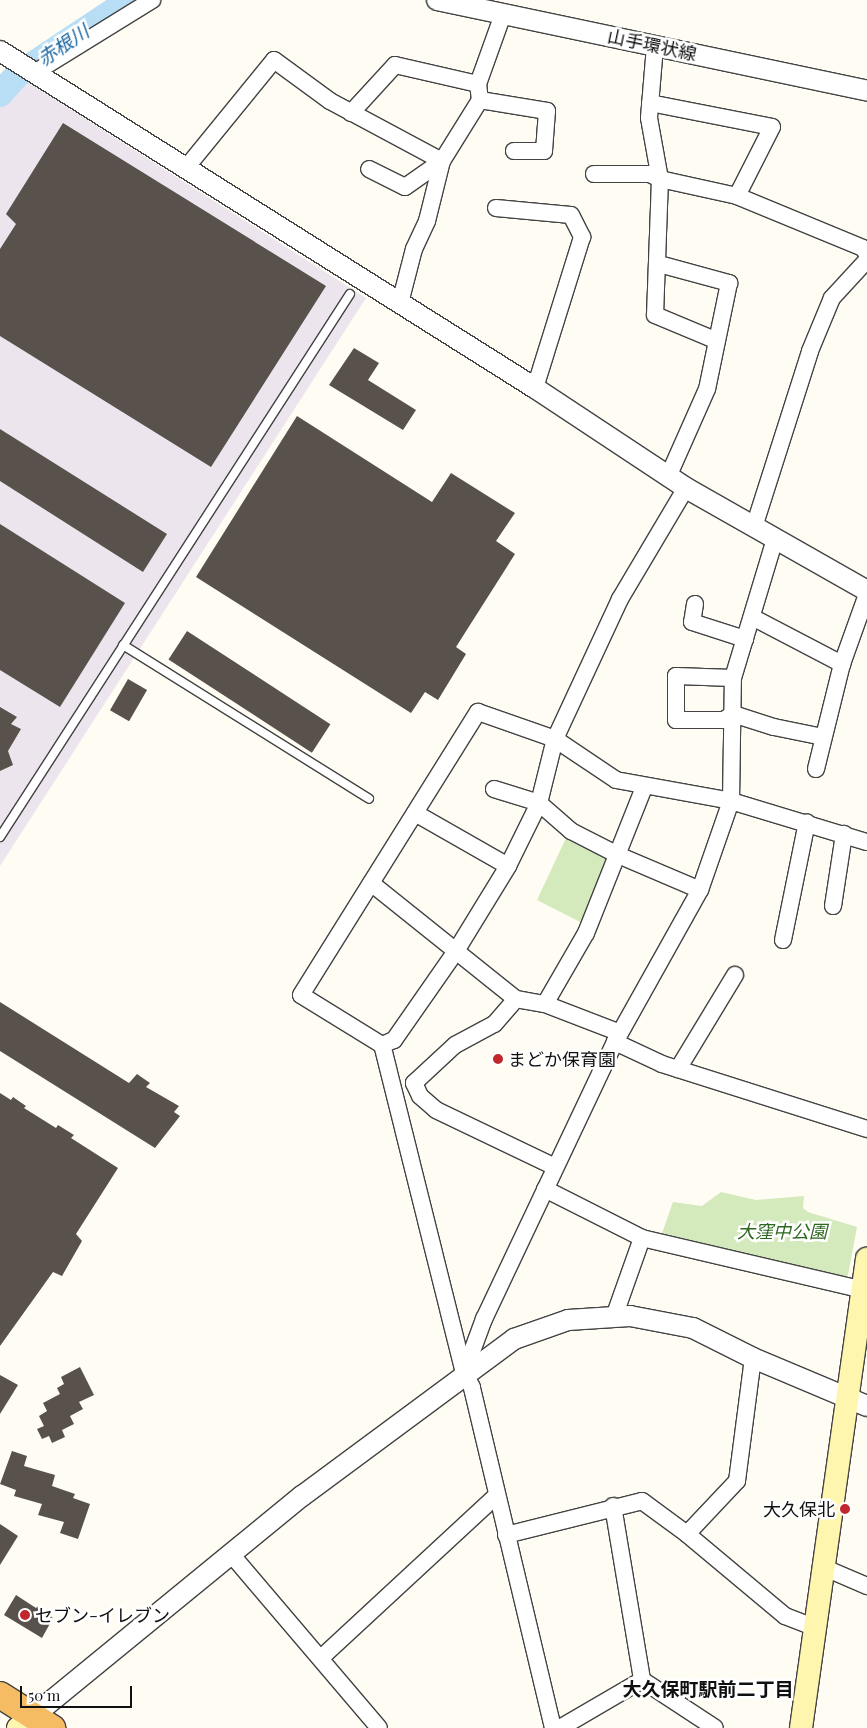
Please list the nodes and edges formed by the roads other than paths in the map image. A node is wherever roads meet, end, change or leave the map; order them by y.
1 (152, 0) edge
2 (437, 0) edge
3 (503, 14) junction
4 (656, 46) junction
5 (0, 51) edge
6 (34, 73) junction
7 (867, 91) edge
8 (479, 92) junction
9 (650, 103) junction
10 (351, 112) junction
11 (514, 151) dead end
12 (442, 161) junction
13 (186, 168) junction
14 (369, 169) dead end
15 (594, 174) dead end
16 (660, 179) junction
17 (737, 196) junction
18 (496, 208) dead end
19 (867, 254) edge
20 (867, 260) edge
21 (659, 264) junction
22 (350, 294) dead end
23 (400, 303) junction
24 (715, 340) junction
25 (535, 388) junction
26 (668, 477) junction
27 (686, 488) junction
28 (754, 527) junction
29 (775, 539) junction
30 (867, 593) edge
31 (696, 604) dead end
32 (752, 617) junction
33 (745, 639) junction
34 (123, 644) junction
35 (842, 664) junction
36 (733, 678) junction
37 (733, 714) junction
38 (823, 737) junction
39 (555, 739) junction
40 (816, 769) dead end
41 (644, 787) junction
42 (494, 789) dead end
43 (369, 799) dead end
44 (731, 801) junction
45 (539, 803) junction
46 (415, 813) junction
47 (807, 822) junction
48 (844, 834) junction
49 (0, 837) edge
50 (867, 842) edge
51 (618, 855) junction
52 (508, 866) junction
53 (371, 883) junction
54 (700, 890) junction
55 (833, 906) dead end
56 (783, 940) dead end
57 (456, 951) junction
58 (735, 976) dead end
59 (516, 999) junction
60 (545, 1004) junction
61 (617, 1037) junction
62 (382, 1046) junction
63 (678, 1069) junction
64 (420, 1096) junction
65 (396, 1101) junction
66 (867, 1129) edge
67 (555, 1167) junction
68 (545, 1189) junction
69 (642, 1238) junction
70 (867, 1259) edge
71 (863, 1290) junction
72 (614, 1316) junction
73 (753, 1358) junction
74 (464, 1373) junction
75 (858, 1402) edge
76 (497, 1495) junction
77 (613, 1506) junction
78 (688, 1534) junction
79 (506, 1535) junction
80 (231, 1554) junction
81 (825, 1568) junction
82 (867, 1586) edge
83 (817, 1628) junction
84 (322, 1657) junction
85 (642, 1680) junction
86 (2, 1700) edge
87 (34, 1724) edge
88 (805, 1727) edge
89 (379, 1728) edge
90 (554, 1728) edge
91 (560, 1728) edge
92 (715, 1728) edge

1 - 6 street
2 - 3 street, 山手環状線
3 - 4 street, 山手環状線
3 - 8 street
4 - 7 street, 山手環状線
4 - 9 street
5 - 6 street
6 - 13 street
8 - 10 street
8 - 11 street
8 - 12 street
9 - 16 street
9 - 17 street
10 - 12 street
10 - 13 street
12 - 14 street
12 - 23 street
13 - 23 street
15 - 16 street
16 - 17 street
16 - 21 street
17 - 19 street
18 - 25 street
20 - 28 street
21 - 24 street
21 - 24 street
22 - 34 lane
23 - 25 street
24 - 26 street
25 - 26 street
26 - 27 street
27 - 28 street
27 - 39 street
28 - 29 street
29 - 30 street
29 - 32 street
30 - 35 street
31 - 33 street
32 - 33 street
32 - 35 street
33 - 36 street
34 - 43 lane
34 - 49 lane
35 - 38 street
36 - 37 street
36 - 37 street
37 - 38 street
37 - 44 street
38 - 40 street
39 - 41 street
39 - 45 street
39 - 46 street
41 - 44 street
41 - 51 street
42 - 45 street
44 - 47 street
44 - 54 street
45 - 51 street
45 - 52 street
46 - 52 street
46 - 53 street
47 - 48 street
47 - 56 street
48 - 50 street
48 - 55 street
51 - 54 street
51 - 60 street
52 - 57 street
53 - 57 street
53 - 62 street
54 - 61 street
57 - 59 street
57 - 62 street
58 - 63 street
59 - 60 street
59 - 64 street
60 - 61 street
61 - 63 street
61 - 67 street
62 - 65 street
63 - 66 street
64 - 65 street
64 - 67 street
65 - 74 street
67 - 68 street
68 - 69 street
68 - 74 street
69 - 71 street
69 - 72 street
70 - 71 main road
71 - 75 main road
72 - 73 street
72 - 74 street
73 - 75 street
73 - 78 street
74 - 76 street
74 - 80 street
75 - 81 main road
76 - 79 street
76 - 84 street
77 - 78 street
77 - 79 street
77 - 85 street
78 - 83 street
79 - 90 street
80 - 84 street
80 - 87 street
81 - 82 street
81 - 83 main road
83 - 88 main road
84 - 89 street
85 - 91 street
85 - 92 street
86 - 87 highway

